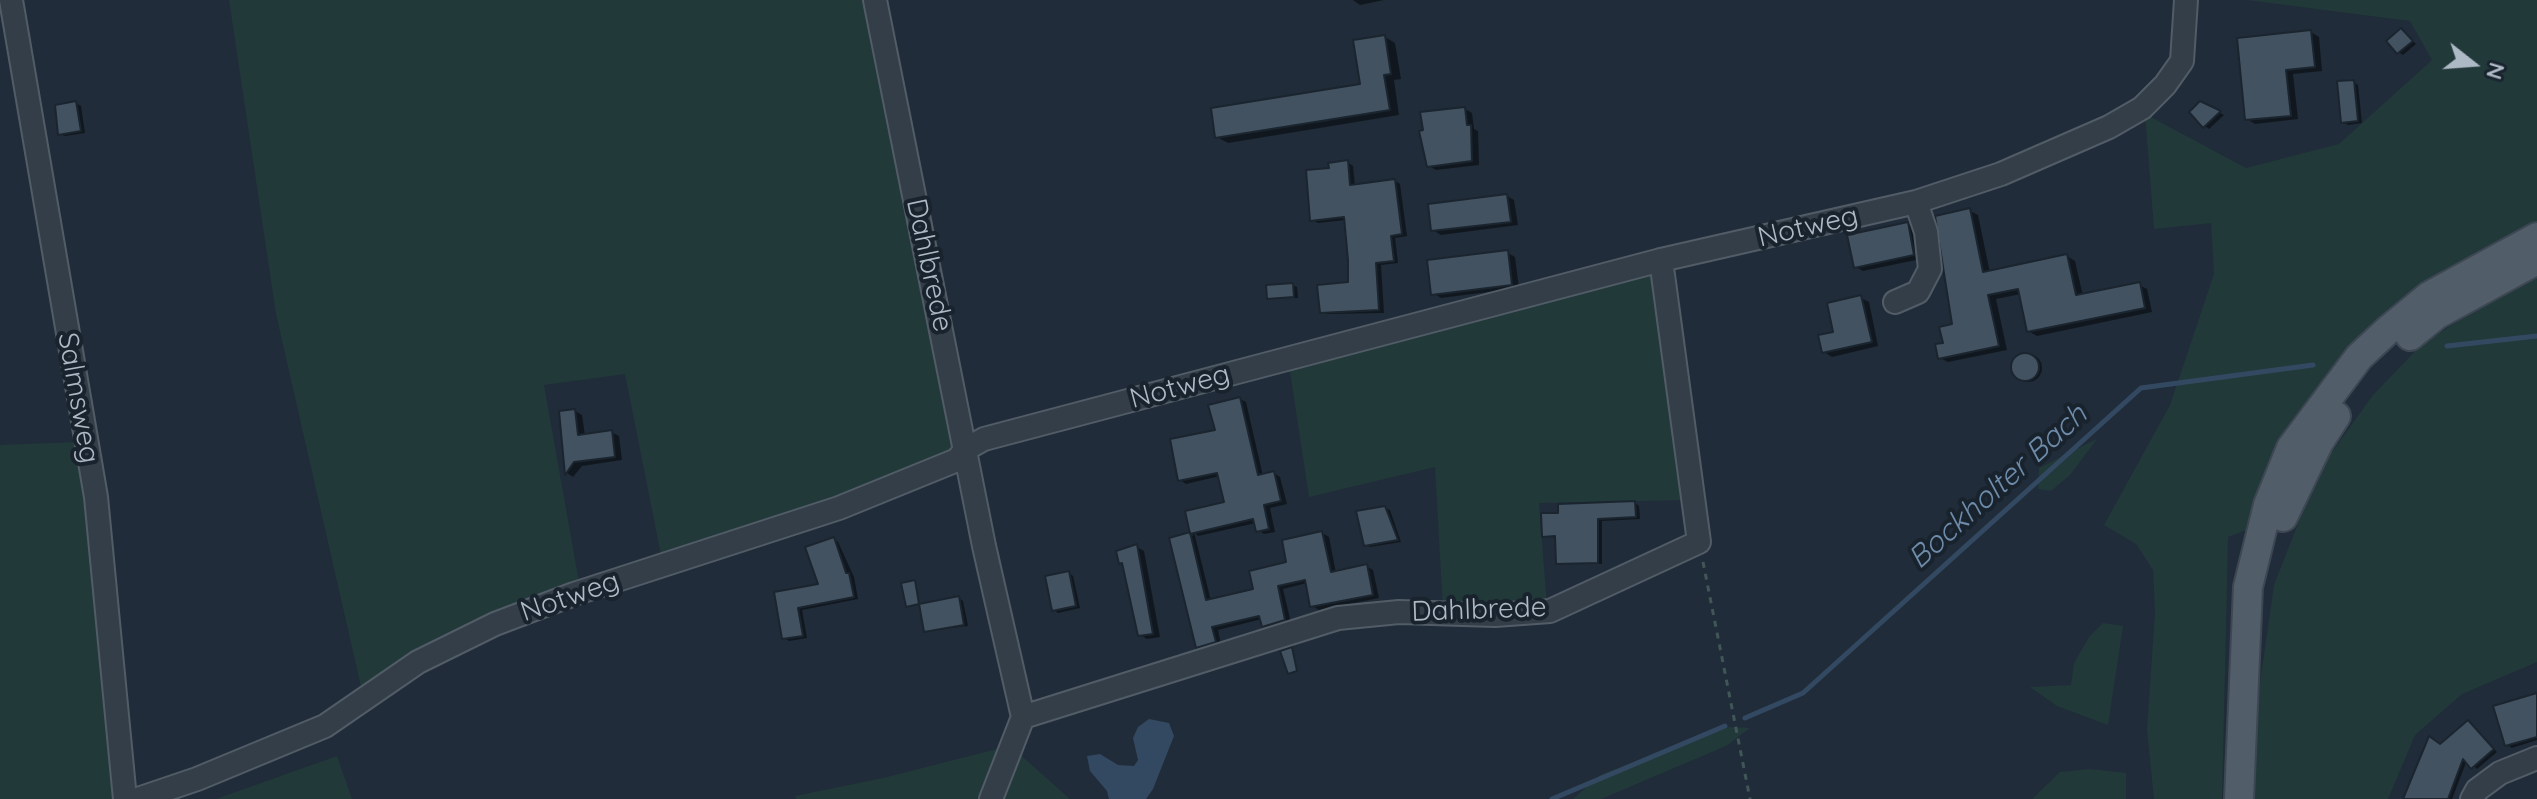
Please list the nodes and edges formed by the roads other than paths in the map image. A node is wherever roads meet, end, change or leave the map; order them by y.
1 (11, 0) edge
2 (875, 0) edge
3 (2186, 0) edge
4 (1916, 202) junction
5 (2537, 237) edge
6 (1661, 260) junction
7 (2537, 260) edge
8 (1895, 302) dead end
9 (966, 449) junction
10 (2244, 669) junction
11 (1023, 717) junction
12 (2537, 758) edge
13 (125, 799) edge
14 (138, 799) edge
15 (991, 799) edge
16 (2239, 799) edge
17 (2472, 799) edge

1 - 13 street, Salmsweg
2 - 9 street, Dahlbrede
3 - 4 street, Notweg
4 - 6 street, Notweg
4 - 8 street
5 - 10 main road
6 - 9 street, Notweg
6 - 11 street, Dahlbrede
7 - 10 main road
9 - 11 street, Dahlbrede
9 - 14 street, Notweg
10 - 16 main road
11 - 15 street
12 - 17 street

